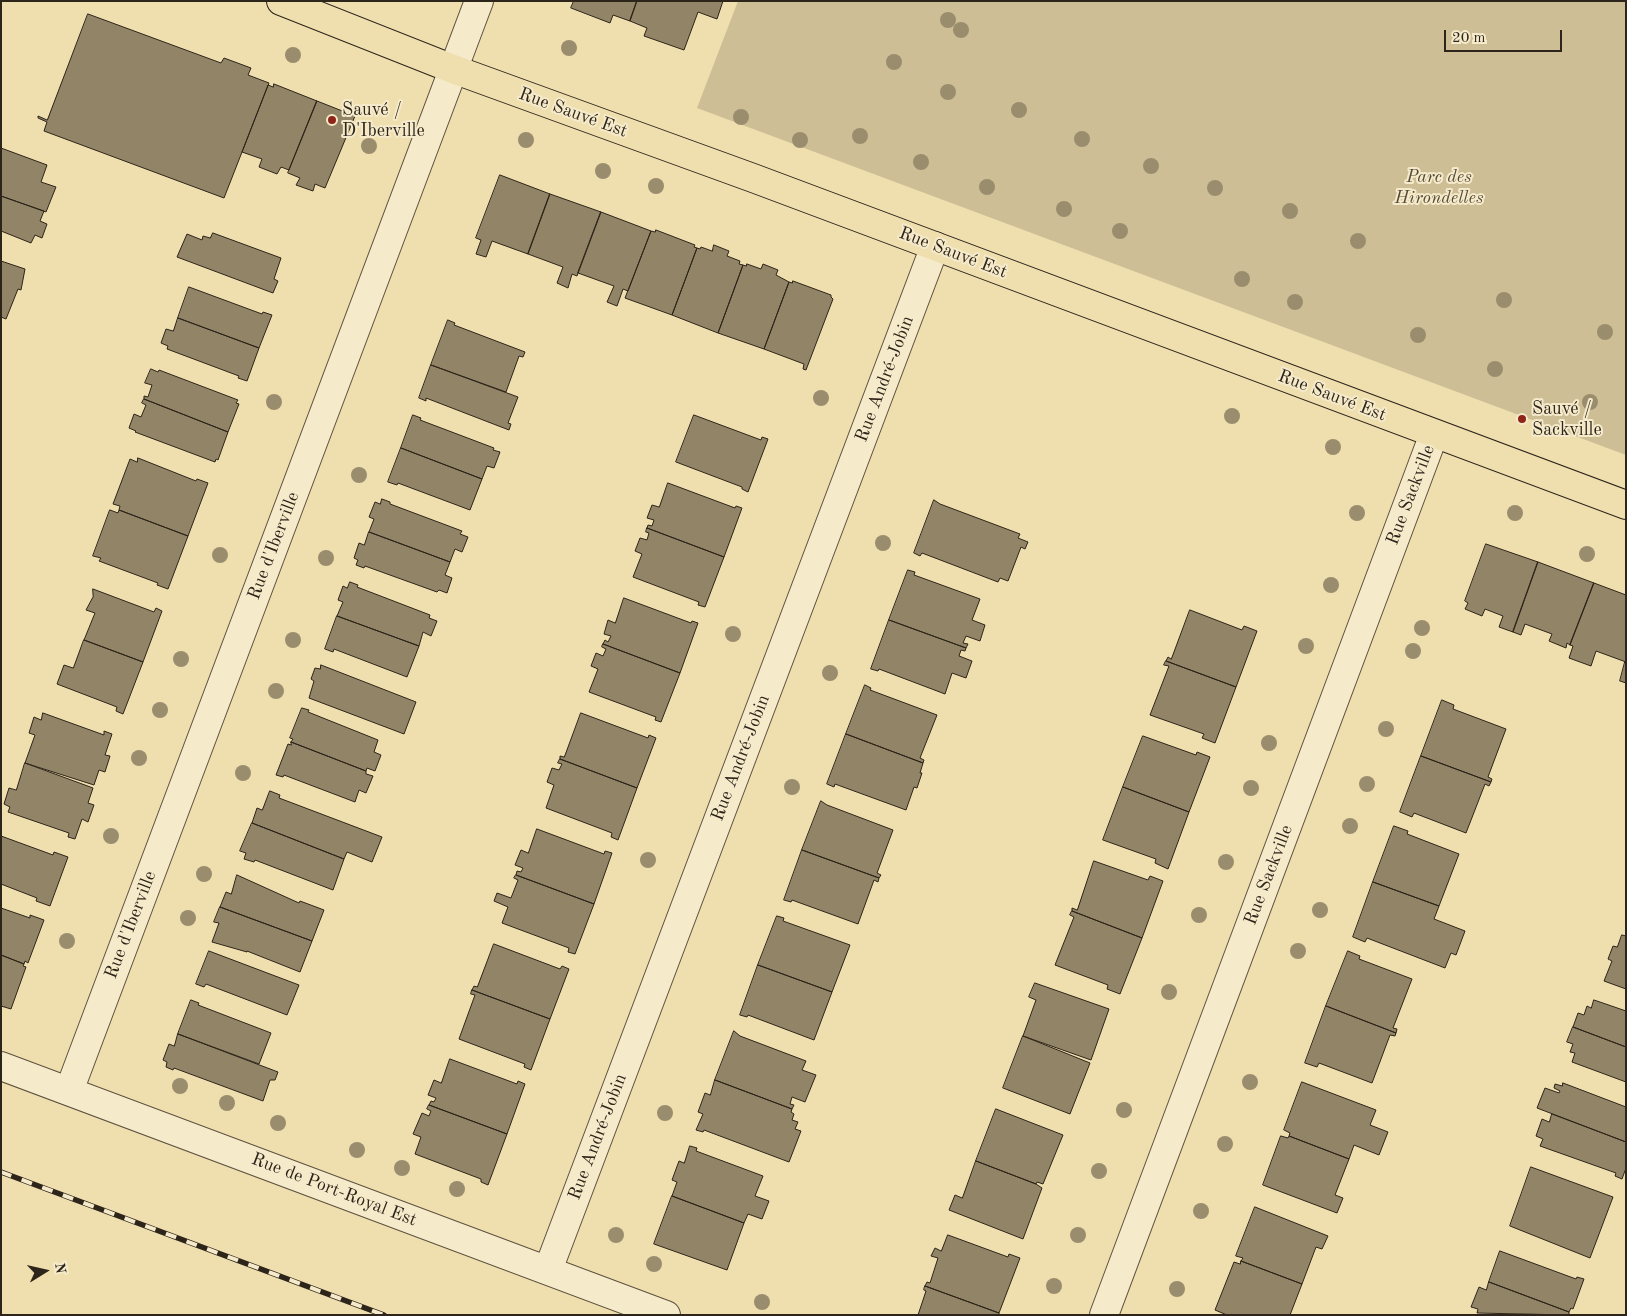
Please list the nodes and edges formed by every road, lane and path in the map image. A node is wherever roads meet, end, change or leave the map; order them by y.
1 (281, 1) edge
2 (479, 1) edge
3 (453, 69) junction
4 (935, 246) junction
5 (1434, 434) junction
6 (1626, 505) edge
7 (1, 1066) edge
8 (69, 1091) junction
9 (548, 1270) junction
10 (666, 1315) edge
11 (1104, 1315) edge

1 - 3 main road, Rue Sauvé Est
2 - 3 street, Rue d'Iberville
3 - 4 main road, Rue Sauvé Est
3 - 8 street, Rue d'Iberville
4 - 5 main road, Rue Sauvé Est
4 - 9 street, Rue André-Jobin
5 - 6 main road, Rue Sauvé Est
5 - 11 street, Rue Sackville
7 - 8 street, Rue de Port-Royal Est
8 - 9 street, Rue de Port-Royal Est
9 - 10 street, Rue de Port-Royal Est

